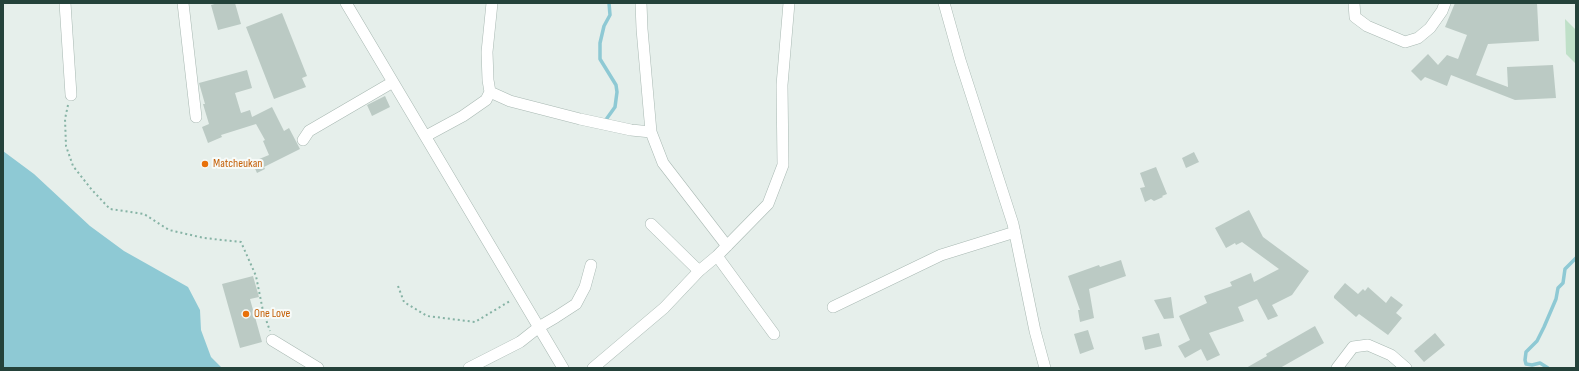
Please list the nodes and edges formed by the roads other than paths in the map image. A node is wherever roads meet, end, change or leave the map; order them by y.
1 (65, 3) edge
2 (183, 3) edge
3 (346, 3) edge
4 (492, 3) edge
5 (641, 3) edge
6 (789, 3) edge
7 (944, 3) edge
8 (1354, 3) edge
9 (1445, 3) edge
10 (394, 82) junction
11 (490, 92) junction
12 (71, 95) road end
13 (196, 117) dead end
14 (651, 132) junction
15 (426, 136) junction
16 (303, 140) dead end
17 (652, 224) dead end
18 (1015, 232) junction
19 (727, 246) junction
20 (717, 256) junction
21 (591, 265) dead end
22 (699, 272) junction
23 (833, 307) dead end
24 (539, 327) junction
25 (774, 334) dead end
26 (272, 340) road end
27 (560, 366) edge
28 (318, 368) edge
29 (469, 368) edge
30 (593, 368) edge
31 (1045, 368) edge
32 (1337, 368) edge
33 (1406, 368) edge

1 - 12 street
2 - 13 street
3 - 10 street
4 - 11 street
5 - 14 street
6 - 19 street
7 - 18 street
8 - 9 street
10 - 15 street
10 - 16 street
11 - 14 street
11 - 15 street
14 - 19 street
15 - 24 street
17 - 22 street
18 - 23 street
18 - 31 street
19 - 20 street
20 - 22 street
20 - 25 street
21 - 24 street
22 - 30 street
24 - 27 street
24 - 29 street
26 - 28 street
32 - 33 street

